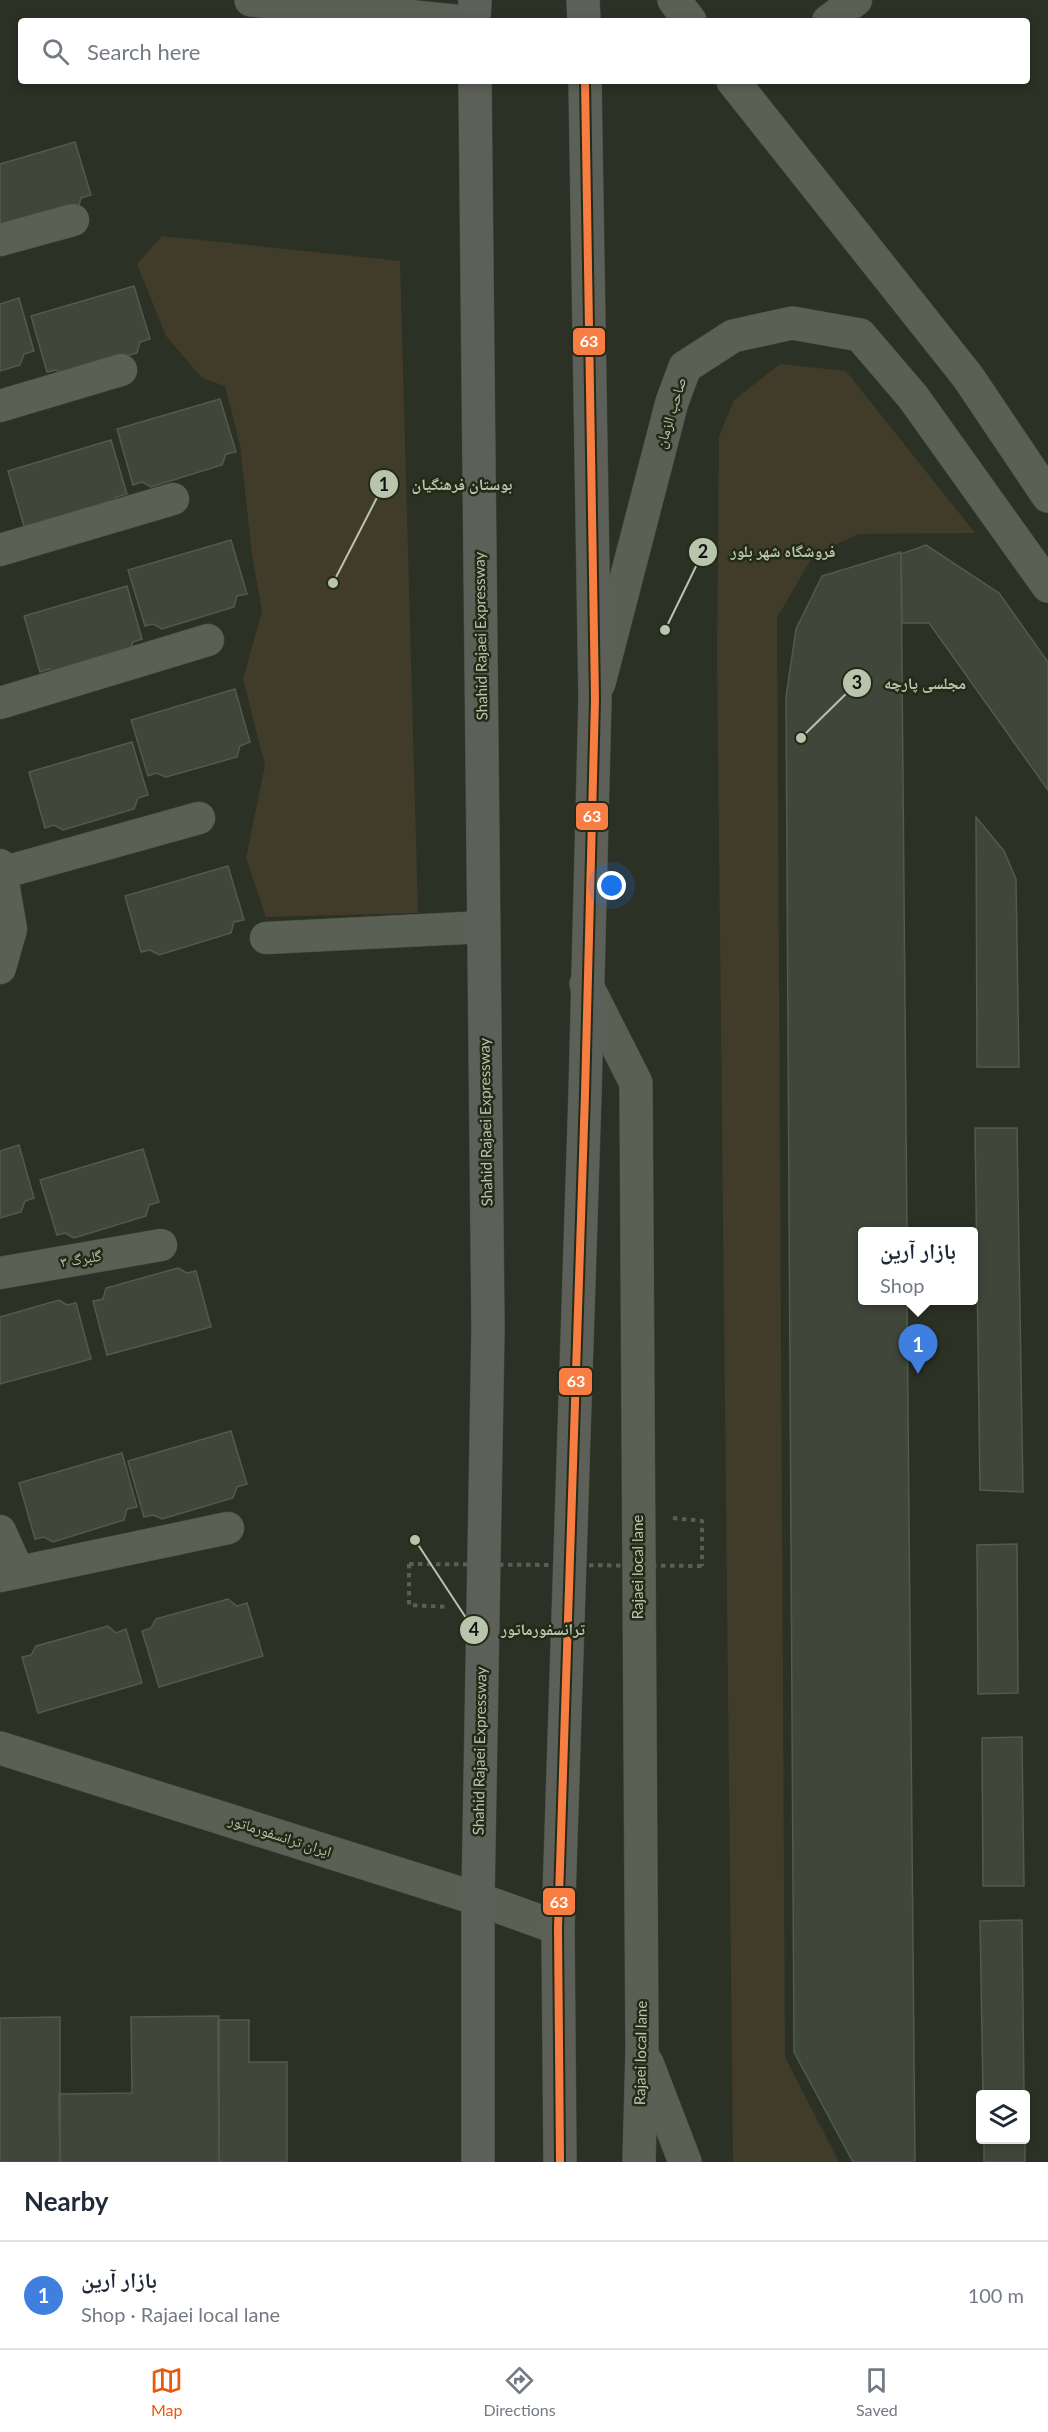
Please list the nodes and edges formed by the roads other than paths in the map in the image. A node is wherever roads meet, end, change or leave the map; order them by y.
1 (251, 0) edge
2 (475, 0) edge
3 (583, 0) edge
4 (675, 0) edge
5 (856, 0) edge
6 (425, 18) edge
7 (474, 18) edge
8 (584, 18) edge
9 (688, 18) edge
10 (832, 18) edge
11 (475, 84) edge
12 (585, 84) edge
13 (740, 84) edge
14 (73, 220) dead end
15 (0, 240) edge
16 (121, 370) dead end
17 (0, 406) edge
18 (1048, 496) edge
19 (173, 499) dead end
20 (0, 550) edge
21 (1048, 586) edge
22 (208, 640) dead end
23 (595, 699) junction
24 (0, 703) edge
25 (199, 818) dead end
26 (1, 869) edge
27 (3, 907) edge
28 (484, 927) junction
29 (266, 938) dead end
30 (0, 968) edge
31 (586, 984) junction
32 (161, 1245) dead end
33 (0, 1273) edge
34 (228, 1528) dead end
35 (0, 1531) edge
36 (9, 1574) edge
37 (0, 1748) edge
38 (478, 1899) junction
39 (558, 1928) junction
40 (642, 2050) junction
41 (478, 2162) edge
42 (560, 2162) edge
43 (639, 2162) edge
44 (685, 2162) edge

1 - 6 street
2 - 7 highway
3 - 8 highway
4 - 9 street
5 - 10 street
11 - 28 highway, Shahid Rajaei Expressway
12 - 23 highway
13 - 18 street
14 - 15 street
16 - 17 street
19 - 20 street
21 - 23 street, صاحب الزمان
22 - 24 street
23 - 31 highway
25 - 26 street
26 - 27 street
27 - 30 street
28 - 29 street
28 - 38 highway, Shahid Rajaei Expressway
31 - 39 highway
31 - 40 street, Rajaei local lane
32 - 33 street, گلبرگ ۳
34 - 36 street
35 - 36 street
37 - 38 street, ایران ترانسفورماتور
38 - 39 street, ایران ترانسفورماتور
38 - 41 highway, Shahid Rajaei Expressway
39 - 42 highway
40 - 43 street, Rajaei local lane
40 - 44 street

